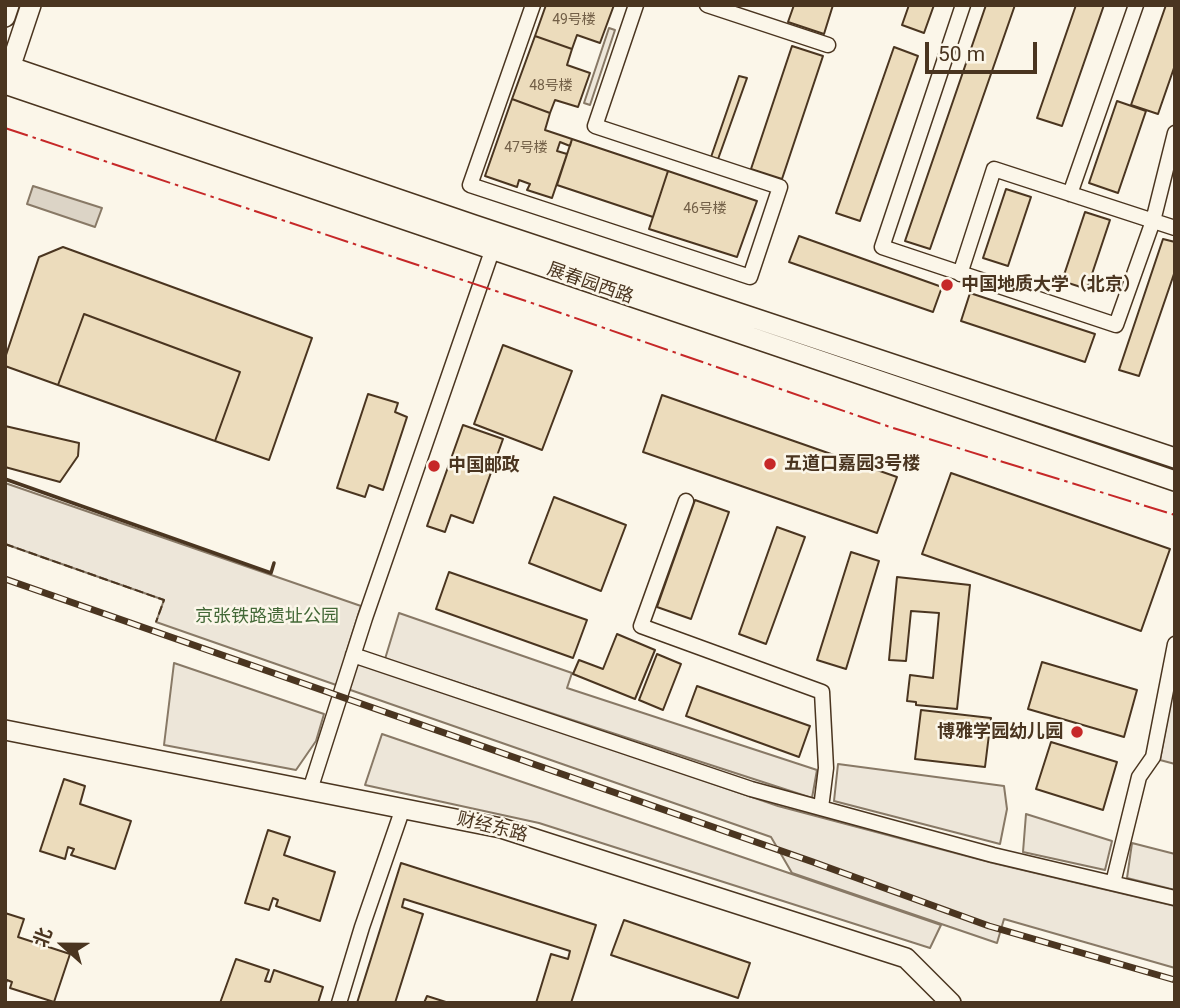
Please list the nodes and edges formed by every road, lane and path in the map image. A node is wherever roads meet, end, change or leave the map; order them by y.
1 (9, 5) edge
2 (31, 5) edge
3 (533, 5) edge
4 (636, 5) edge
5 (706, 5) edge
6 (964, 5) edge
7 (1136, 5) edge
8 (5, 17) edge
9 (828, 46) dead end
10 (7, 75) edge
11 (1175, 133) edge
12 (1070, 194) junction
13 (1153, 221) junction
14 (1175, 228) edge
15 (492, 251) junction
16 (960, 274) junction
17 (1175, 457) edge
18 (1175, 481) edge
19 (686, 501) dead end
20 (1175, 644) edge
21 (353, 655) junction
22 (5, 730) edge
23 (310, 790) junction
24 (403, 808) junction
25 (821, 808) junction
26 (1113, 883) junction
27 (1175, 898) edge
28 (339, 1003) edge
29 (951, 1003) edge

1 - 8 main road
2 - 10 main road
3 - 4 street
5 - 9 street
6 - 16 street
7 - 12 street
10 - 15 main road, 展春园西路
10 - 17 main road, 展春园西路
11 - 13 street
12 - 13 street
12 - 16 street
13 - 14 street
13 - 16 street
15 - 18 main road, 展春园西路
15 - 21 street
19 - 25 street
20 - 26 street
21 - 23 street
21 - 25 street
22 - 23 main road, 财经东路
23 - 24 main road, 财经东路
24 - 28 street
24 - 29 main road, 财经东路
25 - 26 street
26 - 27 street

